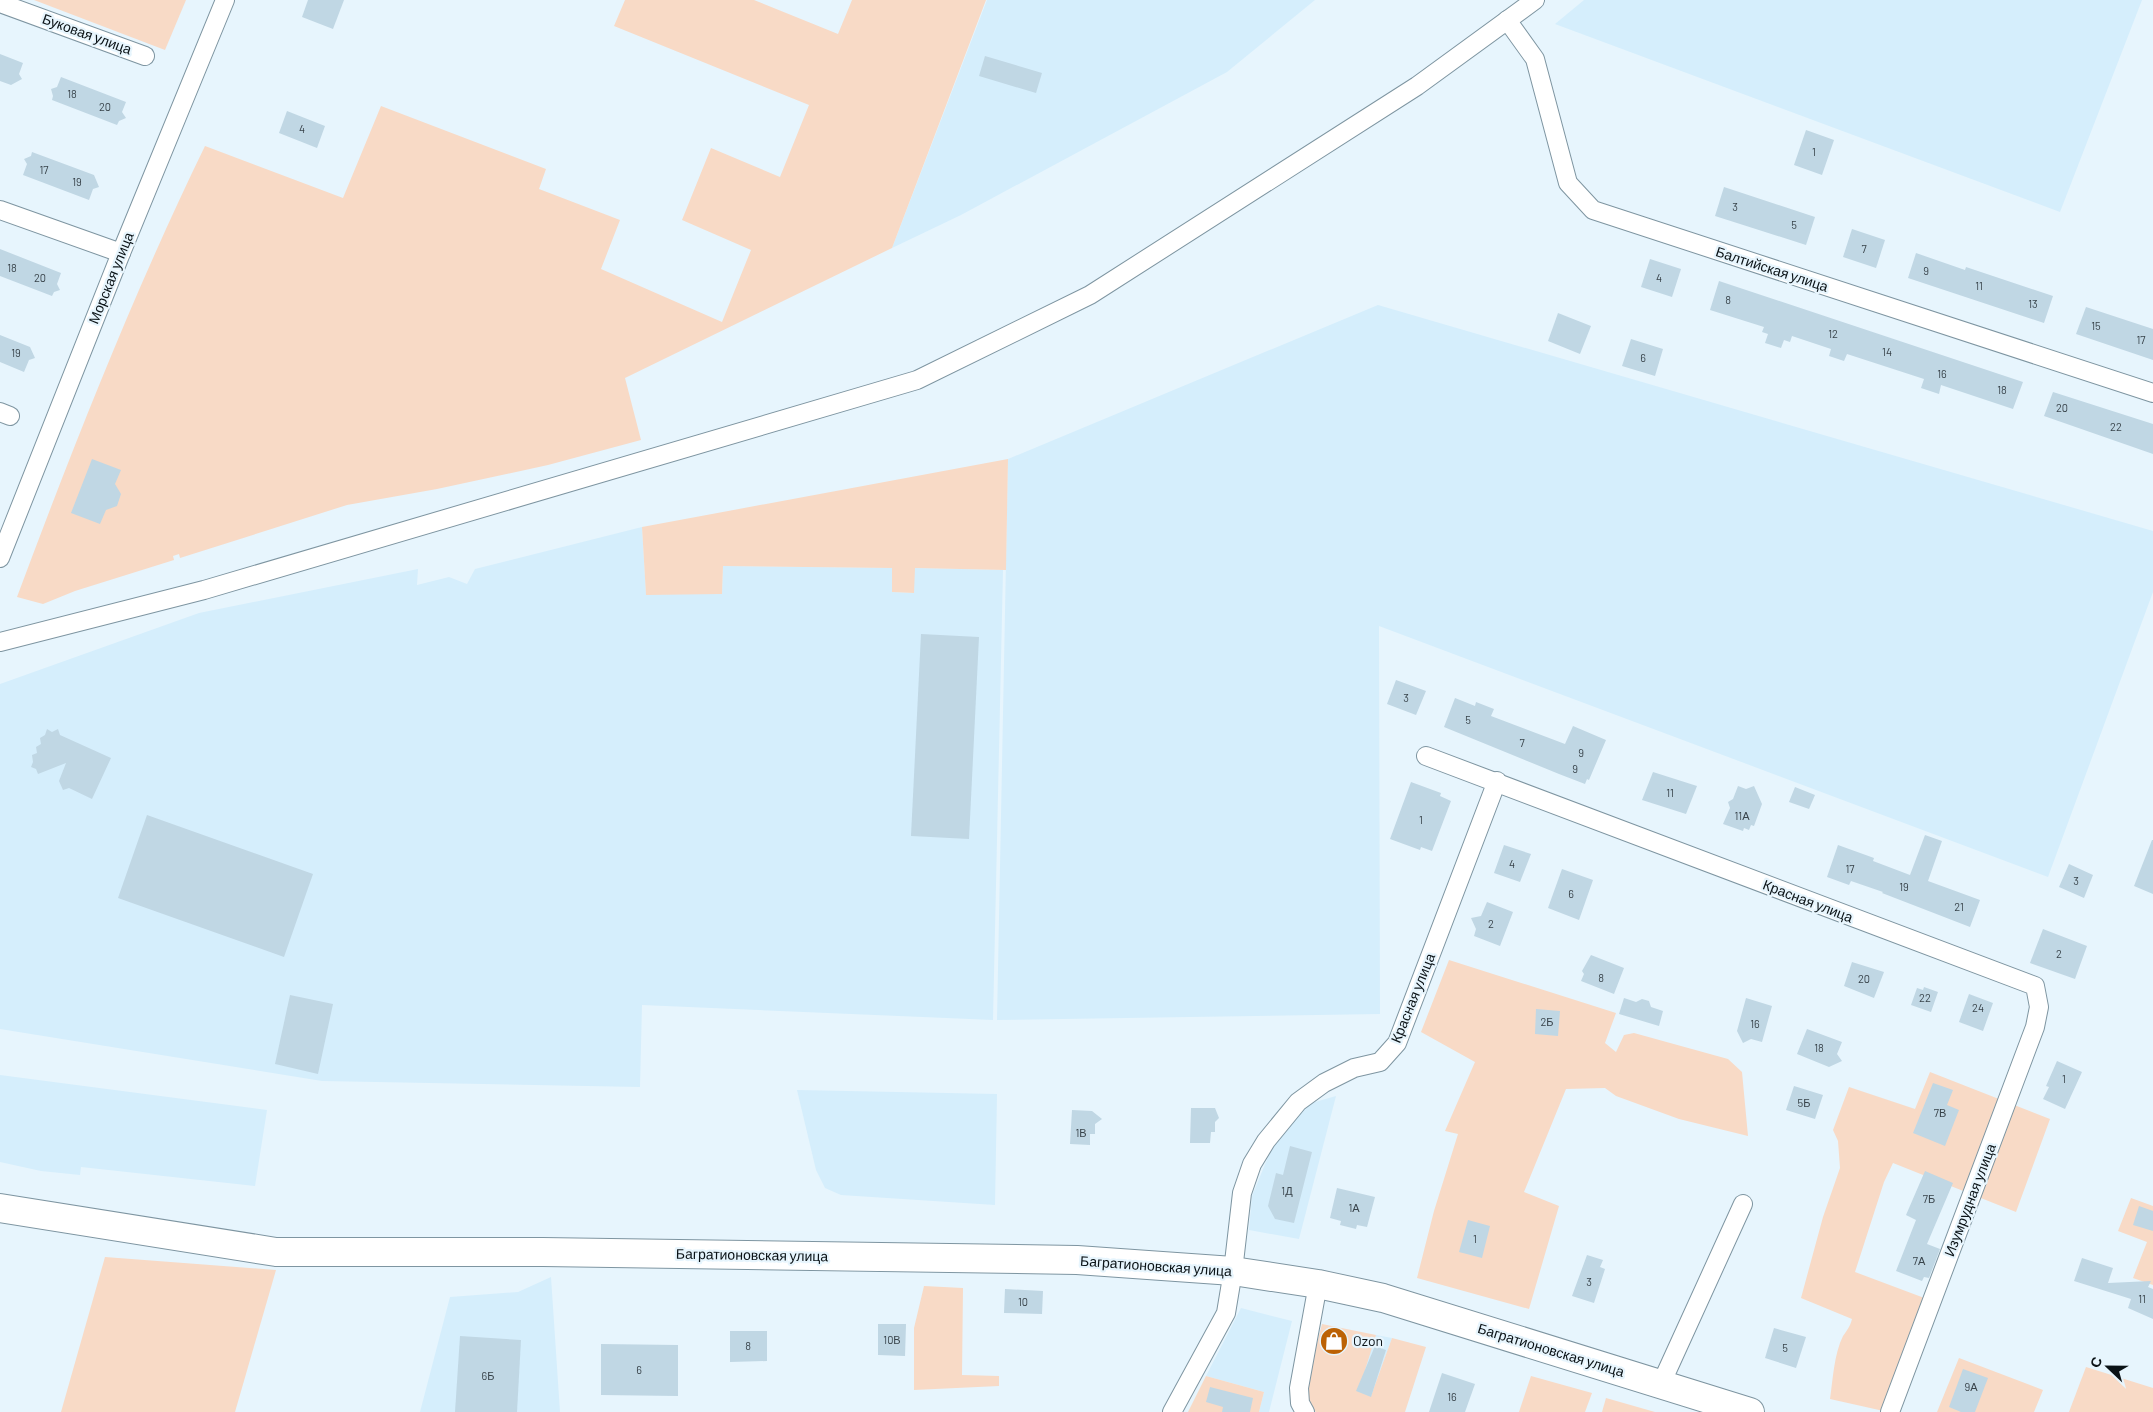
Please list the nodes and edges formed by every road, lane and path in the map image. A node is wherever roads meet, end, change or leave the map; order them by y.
1 (225, 0) edge
2 (1535, 0) edge
3 (0, 3) edge
4 (1507, 20) junction
5 (145, 56) dead end
6 (0, 210) edge
7 (121, 253) junction
8 (2153, 393) edge
9 (0, 558) edge
10 (0, 642) edge
11 (1426, 756) dead end
12 (1497, 782) junction
13 (2035, 986) joint
14 (1743, 1204) dead end
15 (0, 1208) edge
16 (1233, 1271) junction
17 (1318, 1284) junction
18 (1662, 1384) junction
19 (1172, 1412) edge
20 (1305, 1412) edge
21 (1750, 1412) edge
22 (1890, 1412) edge

1 - 7 street, Морская улица
2 - 4 street
3 - 5 street, Буковая улица
4 - 8 street, Балтийская улица
4 - 10 street
6 - 7 street
7 - 9 street, Морская улица
11 - 12 street, Красная улица
12 - 13 street, Красная улица
12 - 16 street, Красная улица
13 - 22 street, Изумрудная улица
14 - 18 street
15 - 16 main road, Багратионовская улица
16 - 17 main road, Багратионовская улица
16 - 19 street, Красная улица
17 - 18 main road, Багратионовская улица
17 - 20 street
18 - 21 main road, Багратионовская улица

